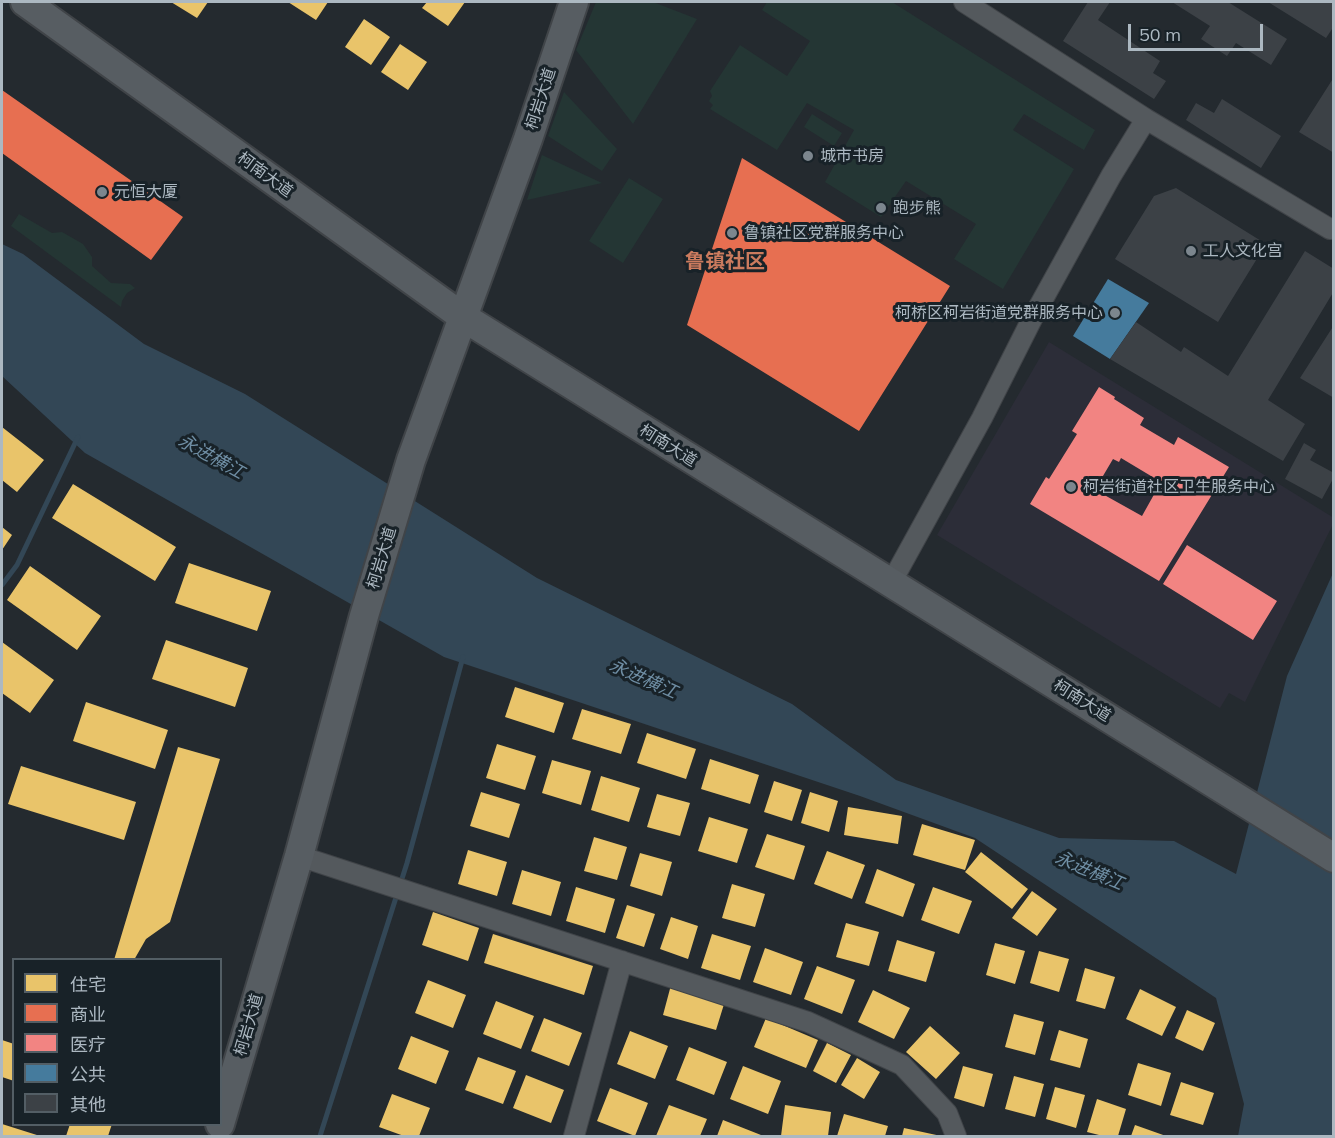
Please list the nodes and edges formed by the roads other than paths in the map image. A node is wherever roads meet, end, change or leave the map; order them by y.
1 (25, 2) edge
2 (574, 2) edge
3 (964, 2) edge
4 (1146, 119) junction
5 (1329, 229) dead end
6 (463, 317) junction
7 (891, 583) junction
8 (299, 856) junction
9 (1334, 858) edge
10 (622, 961) junction
11 (222, 1117) edge
12 (574, 1137) edge
13 (956, 1137) edge

1 - 6 main road, 柯南大道
2 - 6 main road, 柯岩大道
3 - 4 street
4 - 5 street
4 - 7 street
6 - 7 main road, 柯南大道
6 - 8 main road, 柯岩大道
7 - 9 main road, 柯南大道
8 - 10 street
8 - 11 main road, 柯岩大道
10 - 12 street
10 - 13 street

